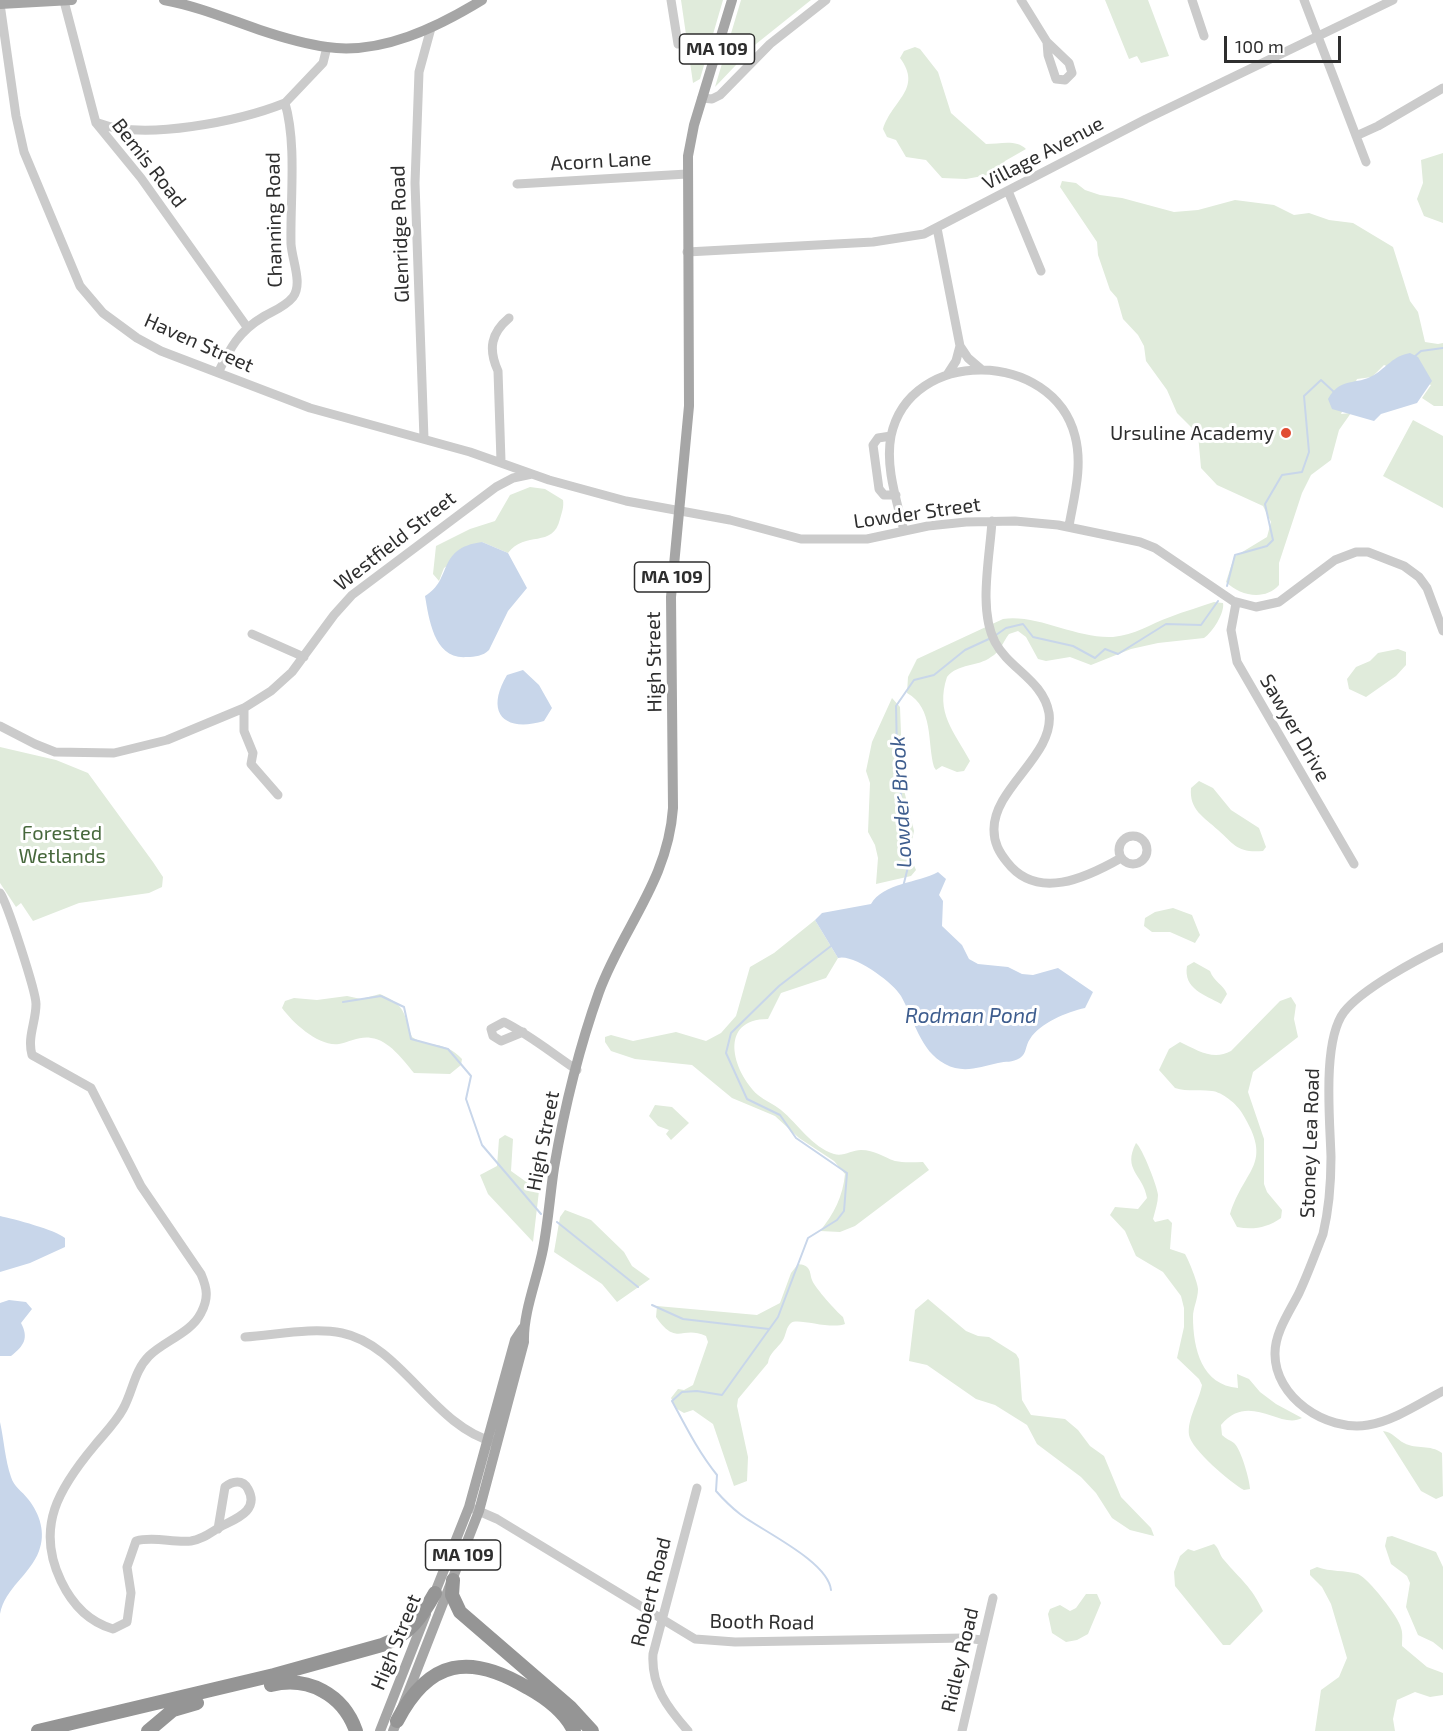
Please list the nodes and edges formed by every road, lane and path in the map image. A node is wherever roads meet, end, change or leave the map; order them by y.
1 (72, 0) edge
2 (164, 0) edge
3 (482, 0) edge
4 (671, 0) edge
5 (732, 0) edge
6 (826, 0) edge
7 (1021, 0) edge
8 (1192, 0) edge
9 (1304, 0) edge
10 (1393, 0) edge
11 (64, 1) edge
12 (0, 4) edge
13 (431, 28) junction
14 (1204, 36) dead end
15 (1318, 36) junction
16 (1047, 42) dead end
17 (678, 44) dead end
18 (327, 47) junction
19 (1443, 88) edge
20 (702, 98) junction
21 (285, 103) junction
22 (96, 123) junction
23 (1356, 136) junction
24 (1366, 162) dead end
25 (687, 174) junction
26 (517, 184) dead end
27 (1008, 191) junction
28 (937, 228) junction
29 (687, 252) junction
30 (1041, 271) dead end
31 (509, 318) dead end
32 (247, 327) junction
33 (960, 346) junction
34 (982, 370) junction
35 (218, 373) junction
36 (947, 375) junction
37 (891, 436) junction
38 (424, 440) junction
39 (501, 461) junction
40 (532, 474) junction
41 (896, 495) junction
42 (679, 510) junction
43 (992, 521) junction
44 (1069, 526) junction
45 (904, 531) junction
46 (1236, 603) junction
47 (1443, 631) edge
48 (252, 634) dead end
49 (304, 657) junction
50 (244, 708) junction
51 (0, 726) edge
52 (278, 795) dead end
53 (1121, 858) dead end
54 (1354, 864) dead end
55 (0, 893) edge
56 (1443, 946) edge
57 (523, 1032) dead end
58 (577, 1070) junction
59 (245, 1337) dead end
60 (1443, 1391) edge
61 (492, 1442) junction
62 (697, 1488) dead end
63 (474, 1509) junction
64 (218, 1529) junction
65 (453, 1580) junction
66 (435, 1593) junction
67 (993, 1598) dead end
68 (662, 1620) junction
69 (982, 1640) junction
70 (395, 1726) edge
71 (38, 1731) edge
72 (148, 1731) edge
73 (356, 1731) edge
74 (380, 1731) edge
75 (574, 1731) edge
76 (592, 1731) edge
77 (688, 1731) edge
78 (962, 1731) edge

1 - 11 main road
2 - 18 main road
3 - 13 main road
4 - 17 street
5 - 20 main road, MA 109
6 - 20 street
7 - 16 street
8 - 14 street
9 - 15 street
10 - 15 street, Village Avenue
11 - 12 main road
11 - 22 street, Bemis Road
12 - 35 street, Haven Street
13 - 18 main road
13 - 38 street, Glenridge Road
15 - 23 street
15 - 27 street, Village Avenue
18 - 21 street
19 - 23 street
20 - 25 main road, High Street / MA 109
21 - 22 street
21 - 32 street, Channing Road
22 - 32 street, Bemis Road
23 - 24 street
25 - 26 street, Acorn Lane
25 - 29 main road, High Street / MA 109
27 - 28 street, Village Avenue
27 - 30 street
28 - 29 street, Village Avenue
28 - 33 street
29 - 42 main road, High Street / MA 109
31 - 39 street
32 - 35 street, Channing Road
33 - 34 street
33 - 36 street
34 - 36 street
34 - 44 street
35 - 38 street, Haven Street
36 - 37 street
37 - 41 street
37 - 41 street
38 - 39 street, Haven Street
39 - 40 street, Haven Street
40 - 42 street
40 - 49 street, Westfield Street
41 - 45 street
42 - 45 street, Lowder Street
42 - 58 main road, High Street / MA 109
43 - 44 street, Lowder Street
43 - 45 street, Lowder Street
43 - 53 street
44 - 46 street, Lowder Street
46 - 47 street, Lowder Street
46 - 54 street, Sawyer Drive
48 - 49 street
49 - 50 street, Westfield Street
50 - 51 street, Westfield Street
50 - 52 street
55 - 64 street
56 - 60 street, Stoney Lea Road
57 - 58 street
58 - 61 main road, High Street / MA 109
59 - 61 street
61 - 63 main road, High Street / MA 109
62 - 68 street, Robert Road
63 - 65 main road, High Street / MA 109
63 - 66 main road, High Street / MA 109
63 - 68 street, Booth Road
64 - 64 street
65 - 70 main road, High Street / MA 109
65 - 76 highway
66 - 71 highway
66 - 74 main road, High Street / MA 109
67 - 69 street, Ridley Road
68 - 69 street, Booth Road
68 - 77 street, Robert Road
69 - 78 street, Ridley Road
70 - 75 highway
72 - 73 highway

